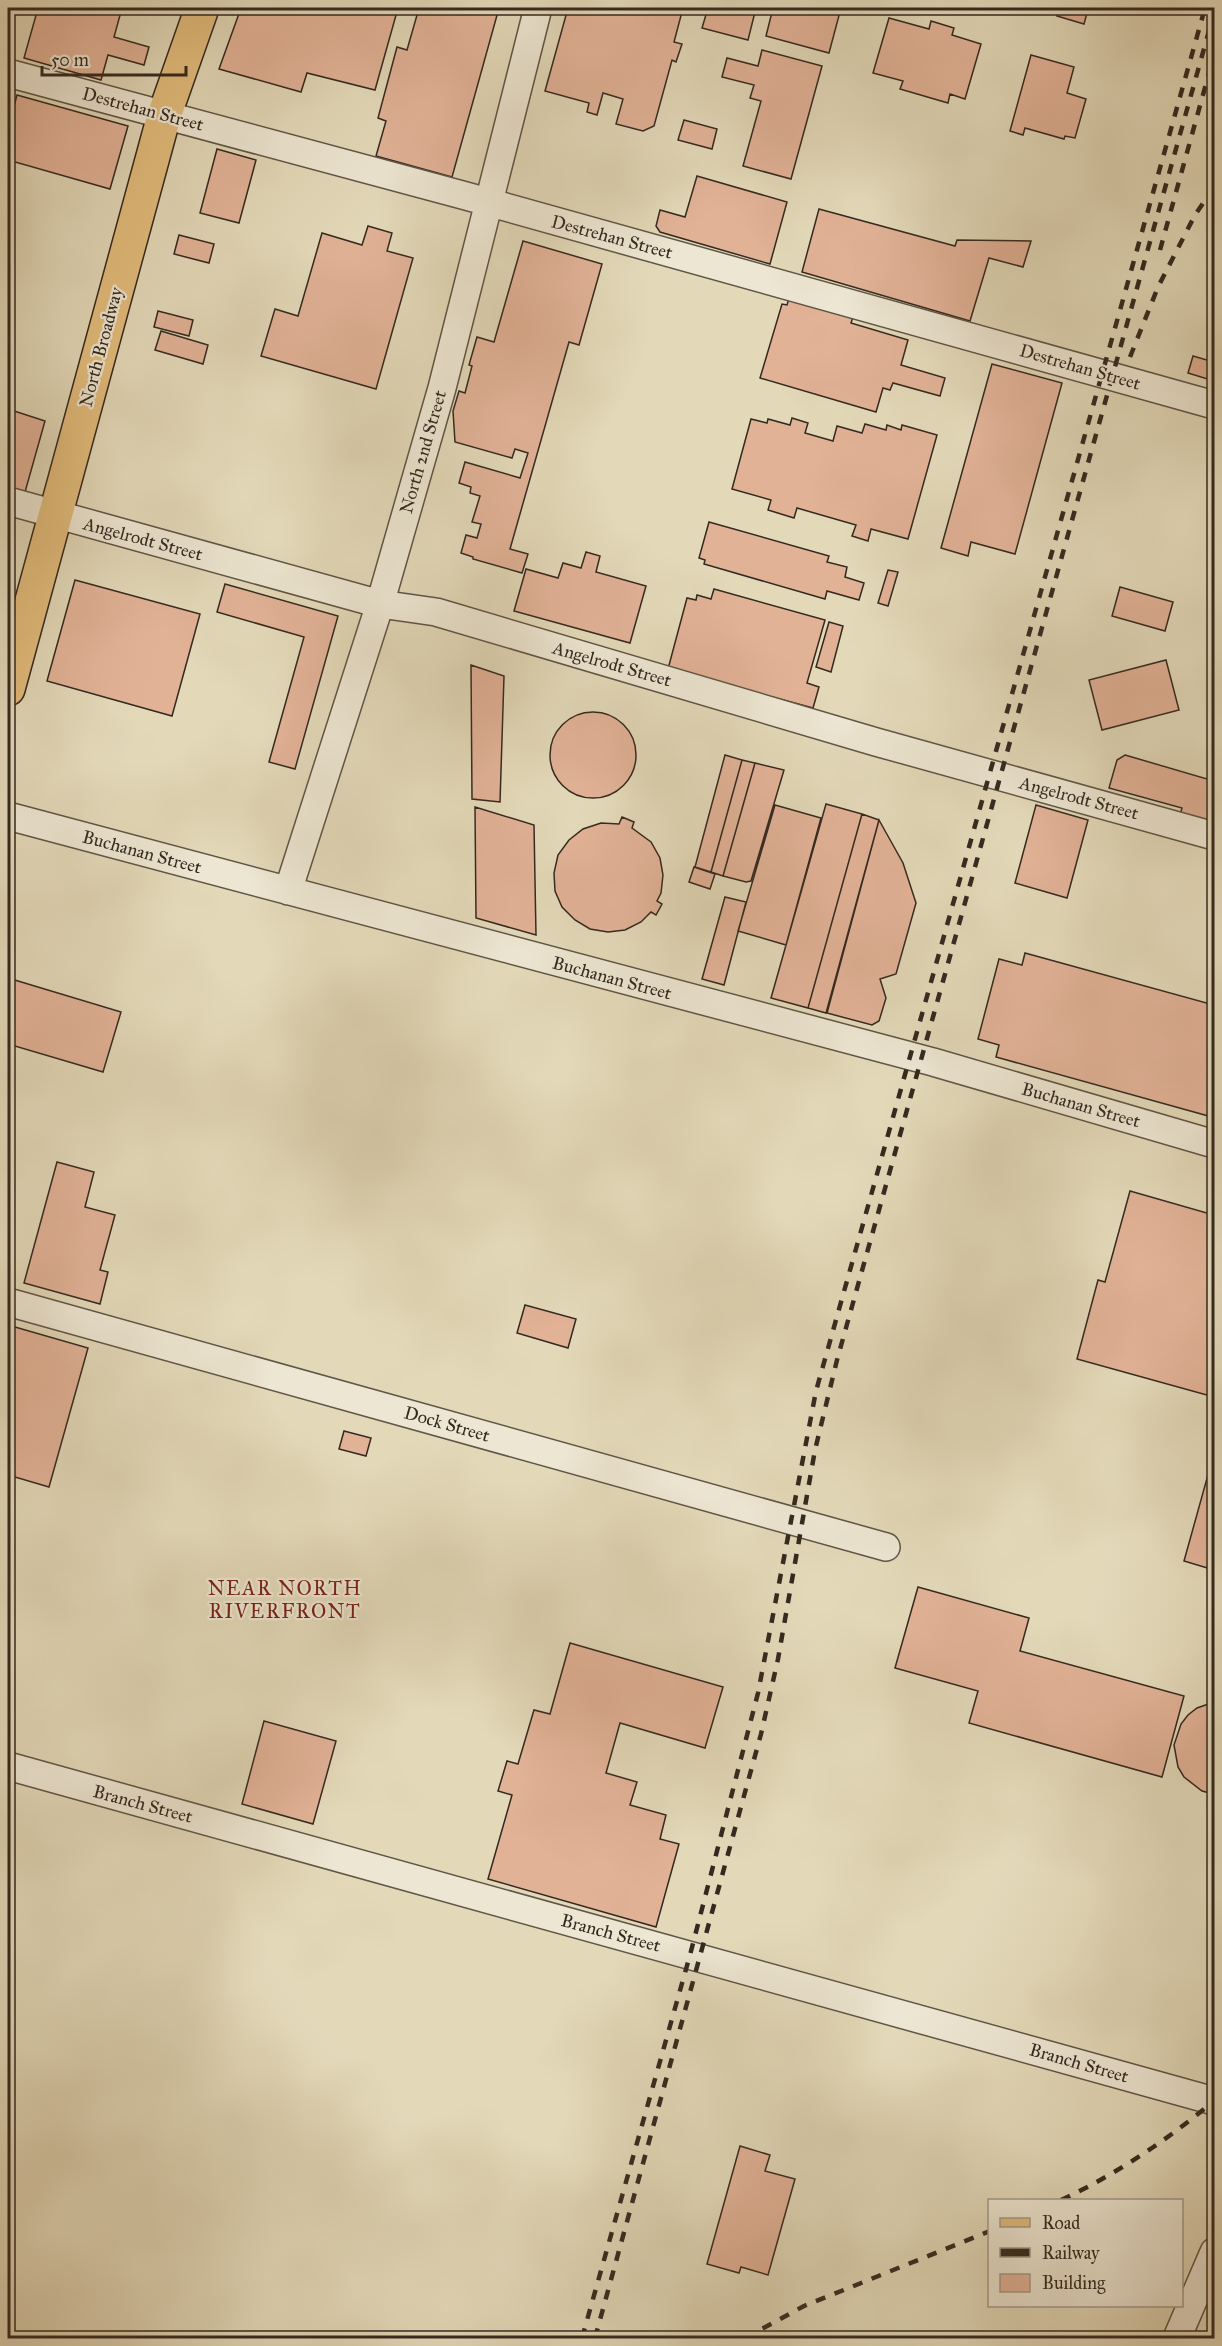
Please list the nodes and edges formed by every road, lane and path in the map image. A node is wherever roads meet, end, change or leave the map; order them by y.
1 (202, 8) edge
2 (538, 8) edge
3 (8, 73) edge
4 (164, 116) junction
5 (489, 203) junction
6 (1215, 405) edge
7 (8, 501) edge
8 (55, 514) junction
9 (380, 604) junction
10 (8, 689) edge
11 (8, 816) edge
12 (1215, 836) edge
13 (288, 891) junction
14 (1215, 1144) edge
15 (8, 1302) edge
16 (886, 1547) dead end
17 (8, 1766) edge
18 (1215, 2101) edge
19 (1215, 2252) edge
20 (1177, 2338) edge

1 - 4 main road, North Broadway
2 - 5 street, North 2nd Street
3 - 4 street, Destrehan Street
4 - 5 street, Destrehan Street
4 - 8 main road, North Broadway
5 - 6 street, Destrehan Street
5 - 9 street, North 2nd Street
7 - 8 street, Angelrodt Street
8 - 9 street, Angelrodt Street
8 - 10 main road, North Broadway
9 - 12 street, Angelrodt Street
9 - 13 street, North 2nd Street
11 - 13 street, Buchanan Street
13 - 14 street, Buchanan Street
15 - 16 street, Dock Street
17 - 18 street, Branch Street
19 - 20 street

